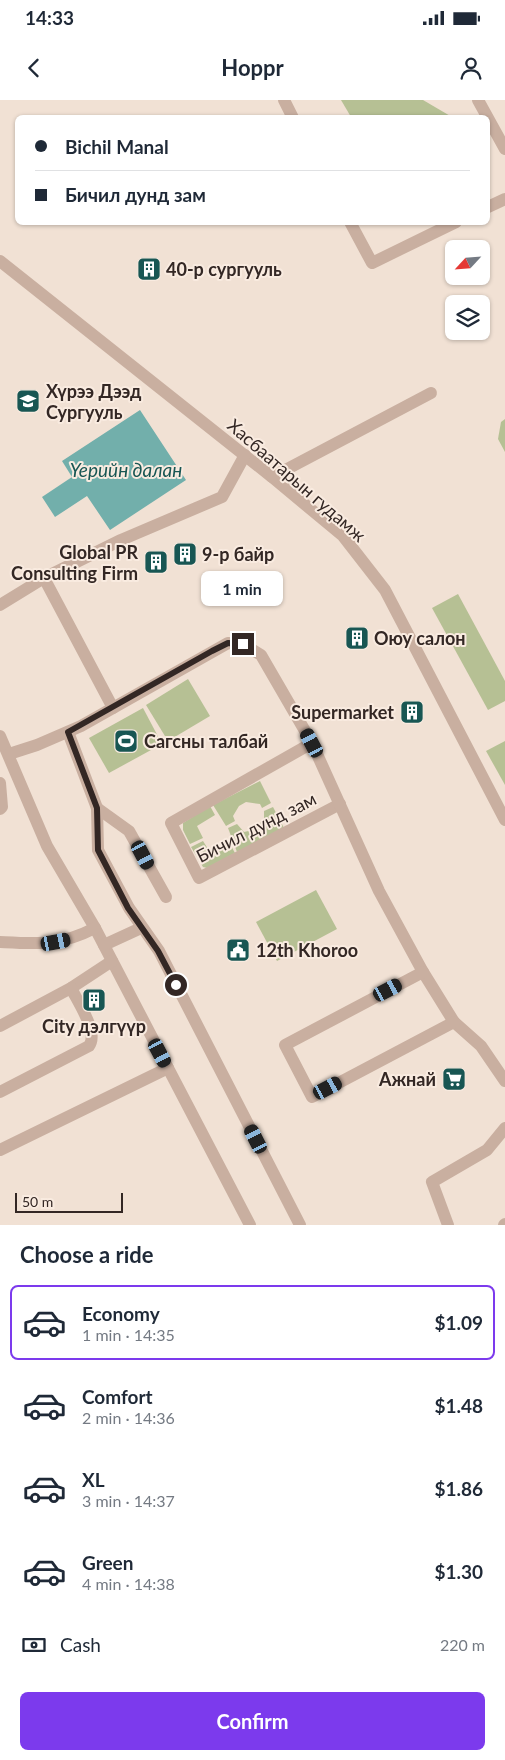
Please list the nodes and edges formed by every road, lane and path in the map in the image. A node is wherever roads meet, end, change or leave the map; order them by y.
1 (284, 100) edge
2 (478, 100) edge
3 (292, 115) edge
4 (486, 115) edge
5 (490, 122) edge
6 (505, 149) edge
7 (505, 199) edge
8 (490, 206) edge
9 (352, 225) edge
10 (450, 225) edge
11 (0, 260) edge
12 (431, 392) dead end
13 (245, 455) junction
14 (272, 477) junction
15 (44, 578) junction
16 (0, 605) edge
17 (112, 708) junction
18 (68, 732) junction
19 (0, 736) edge
20 (312, 743) junction
21 (9, 754) junction
22 (0, 783) edge
23 (340, 804) junction
24 (97, 808) junction
25 (0, 809) edge
26 (505, 820) edge
27 (166, 897) dead end
28 (95, 928) junction
29 (141, 928) junction
30 (0, 942) edge
31 (104, 945) junction
32 (112, 961) junction
33 (423, 972) junction
34 (71, 988) junction
35 (454, 1022) junction
36 (0, 1026) edge
37 (168, 1068) junction
38 (505, 1081) edge
39 (0, 1092) edge
40 (505, 1128) edge
41 (0, 1150) edge
42 (250, 1225) edge
43 (300, 1225) edge
44 (448, 1225) edge

1 - 3 street
2 - 4 street
5 - 6 street
7 - 8 street
9 - 10 street
11 - 13 street, Хасбаатарын гудамж
12 - 14 street
13 - 14 street, Хасбаатарын гудамж
13 - 15 street
14 - 26 street, Хасбаатарын гудамж
15 - 16 street
15 - 17 street
17 - 18 street, Бичил дунд зам
17 - 20 street, Бичил дунд зам
18 - 21 street, Бичил дунд зам
18 - 24 street
19 - 21 street
20 - 23 street, Бичил дунд зам
20 - 23 street, Бичил дунд зам
21 - 28 street
22 - 25 street
23 - 33 street, Бичил дунд зам
24 - 27 street
24 - 29 street
28 - 30 street
28 - 31 street
29 - 31 street
29 - 43 street
31 - 32 street
32 - 34 street
32 - 37 street
33 - 35 street, Бичил дунд зам
33 - 35 street
34 - 36 street
34 - 39 street
35 - 38 street, Бичил дунд зам
37 - 41 street
37 - 42 street
40 - 44 street

